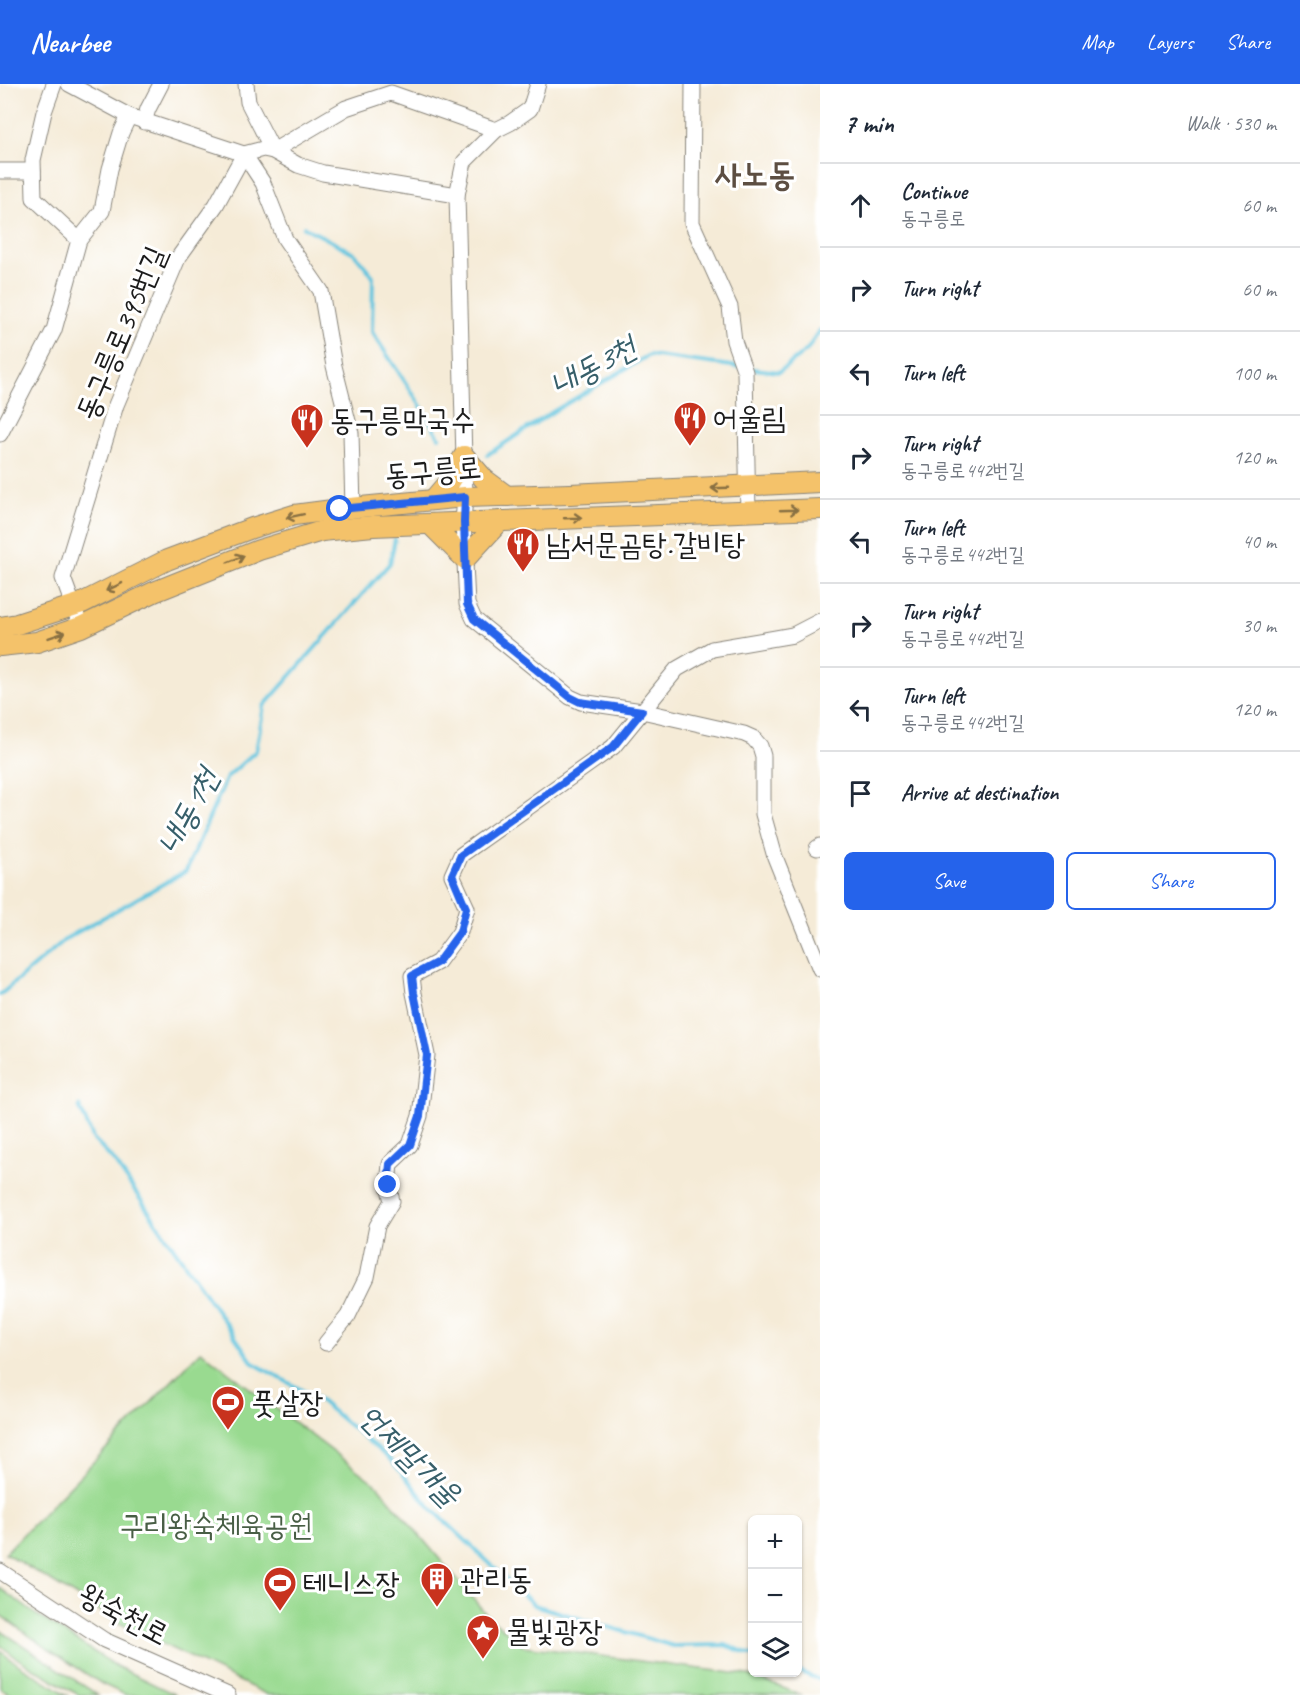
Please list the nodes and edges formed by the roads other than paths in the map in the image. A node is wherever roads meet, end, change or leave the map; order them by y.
1 (54, 84) edge
2 (69, 84) edge
3 (160, 84) edge
4 (246, 84) edge
5 (539, 84) edge
6 (693, 84) edge
7 (129, 116) junction
8 (144, 122) junction
9 (496, 130) junction
10 (273, 151) junction
11 (244, 154) junction
12 (0, 171) edge
13 (33, 171) junction
14 (458, 195) junction
15 (79, 240) junction
16 (0, 434) edge
17 (464, 456) junction
18 (820, 482) edge
19 (747, 487) junction
20 (507, 496) junction
21 (465, 497) junction
22 (433, 500) junction
23 (353, 508) junction
24 (820, 509) edge
25 (748, 512) junction
26 (501, 521) junction
27 (464, 522) junction
28 (430, 524) junction
29 (465, 559) junction
30 (74, 606) junction
31 (820, 621) edge
32 (0, 627) edge
33 (81, 627) junction
34 (0, 646) edge
35 (642, 711) junction
36 (820, 969) edge
37 (326, 1343) dead end
38 (0, 1571) edge
39 (228, 1695) edge

1 - 13 street
2 - 7 street
3 - 8 street
4 - 10 street
5 - 9 street
6 - 19 street
7 - 8 street
7 - 15 street
8 - 11 street
9 - 10 street
9 - 14 street
10 - 11 street
10 - 14 street
11 - 23 street
11 - 30 street, 동구릉로395번길
12 - 13 street
13 - 15 street
14 - 17 street
15 - 16 street
17 - 20 main road
17 - 21 street
17 - 22 main road
18 - 19 main road, 동구릉로
19 -> 20 main road, 동구릉로
19 - 25 street
20 - 21 main road, 동구릉로
21 - 22 main road, 동구릉로
21 - 27 street
22 - 23 main road, 동구릉로
23 -> 30 main road, 동구릉로
25 -> 24 main road, 동구릉로
26 -> 25 main road, 동구릉로
26 - 27 main road, 동구릉로
26 - 29 main road
27 - 28 main road, 동구릉로
27 - 29 street
28 - 29 main road
33 -> 28 main road, 동구릉로
29 - 35 street
30 - 32 main road, 동구릉로
30 - 33 street, 동구릉로395번길
31 - 35 street
34 -> 33 main road, 동구릉로
35 - 36 street
35 - 37 street
38 - 39 street, 왕숙천로

